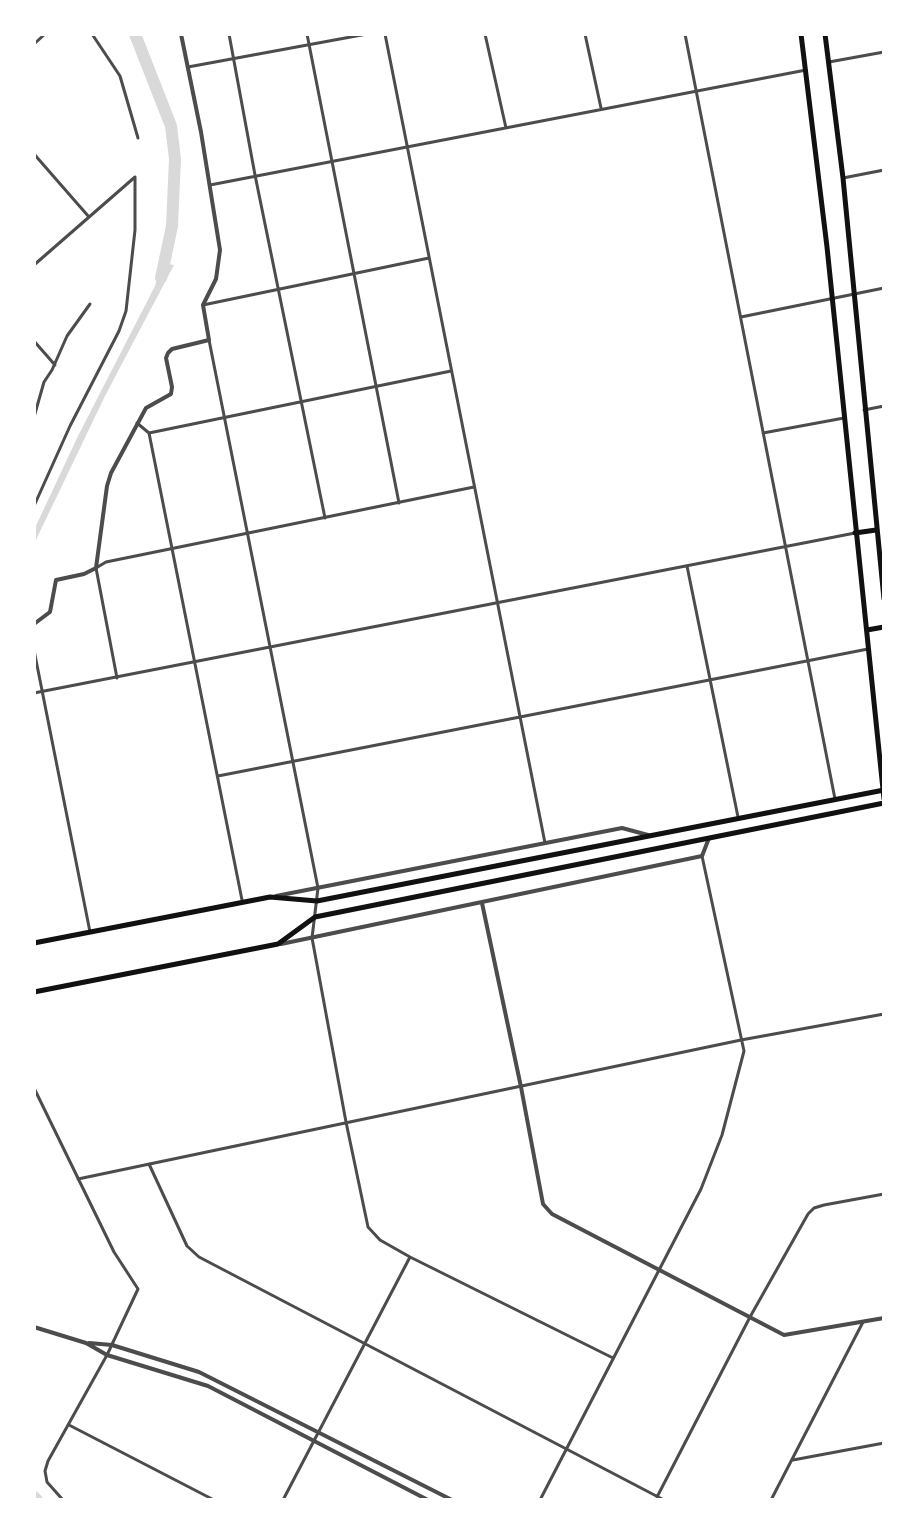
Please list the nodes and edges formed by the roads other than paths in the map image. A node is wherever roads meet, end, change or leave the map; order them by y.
1 (45, 34) edge
2 (92, 34) edge
3 (181, 34) edge
4 (229, 34) edge
5 (307, 34) edge
6 (367, 34) edge
7 (385, 34) edge
8 (485, 34) edge
9 (585, 34) edge
10 (685, 34) edge
11 (801, 34) edge
12 (825, 34) edge
13 (34, 44) edge
14 (309, 45) junction
15 (884, 52) edge
16 (234, 59) junction
17 (829, 62) junction
18 (188, 67) junction
19 (806, 70) junction
20 (696, 92) junction
21 (602, 109) junction
22 (506, 128) junction
23 (138, 138) dead end
24 (407, 146) junction
25 (34, 154) edge
26 (330, 161) junction
27 (884, 170) edge
28 (255, 175) junction
29 (843, 178) junction
30 (210, 185) junction
31 (89, 217) junction
32 (429, 258) junction
33 (34, 265) edge
34 (354, 274) junction
35 (884, 288) edge
36 (278, 290) junction
37 (855, 294) junction
38 (832, 299) junction
39 (90, 304) dead end
40 (203, 305) junction
41 (741, 317) junction
42 (209, 340) junction
43 (34, 341) edge
44 (55, 365) junction
45 (451, 371) junction
46 (377, 388) junction
47 (301, 403) junction
48 (884, 406) edge
49 (864, 410) junction
50 (34, 417) edge
51 (225, 417) junction
52 (844, 418) junction
53 (137, 422) junction
54 (149, 433) junction
55 (763, 433) junction
56 (474, 487) junction
57 (399, 503) junction
58 (34, 506) edge
59 (325, 518) junction
60 (884, 527) edge
61 (876, 529) junction
62 (248, 533) junction
63 (855, 533) junction
64 (784, 547) junction
65 (171, 548) junction
66 (687, 566) junction
67 (96, 568) junction
68 (884, 599) edge
69 (497, 603) junction
70 (34, 624) edge
71 (884, 627) edge
72 (867, 630) junction
73 (271, 648) junction
74 (868, 649) junction
75 (34, 650) edge
76 (807, 660) junction
77 (193, 663) junction
78 (117, 678) junction
79 (711, 678) junction
80 (34, 693) edge
81 (43, 693) junction
82 (520, 717) junction
83 (292, 763) junction
84 (218, 776) junction
85 (884, 790) edge
86 (835, 799) junction
87 (884, 801) edge
88 (738, 819) junction
89 (650, 836) junction
90 (709, 838) junction
91 (545, 843) junction
92 (702, 856) junction
93 (318, 888) junction
94 (270, 897) junction
95 (317, 901) junction
96 (243, 902) junction
97 (482, 903) junction
98 (315, 917) junction
99 (90, 932) junction
100 (312, 938) junction
101 (34, 943) edge
102 (278, 944) junction
103 (34, 992) edge
104 (884, 1014) edge
105 (741, 1040) junction
106 (521, 1087) junction
107 (34, 1088) edge
108 (346, 1122) junction
109 (149, 1164) junction
110 (78, 1179) junction
111 (884, 1194) edge
112 (410, 1257) junction
113 (660, 1271) junction
114 (750, 1317) junction
115 (884, 1318) edge
116 (863, 1322) junction
117 (34, 1327) edge
118 (86, 1343) junction
119 (364, 1344) junction
120 (112, 1345) junction
121 (107, 1355) junction
122 (613, 1358) junction
123 (69, 1425) junction
124 (319, 1432) junction
125 (314, 1441) junction
126 (884, 1443) edge
127 (566, 1449) junction
128 (793, 1460) junction
129 (657, 1497) junction
130 (63, 1500) edge
131 (214, 1500) edge
132 (283, 1500) edge
133 (428, 1500) edge
134 (452, 1500) edge
135 (540, 1500) edge
136 (664, 1500) edge
137 (771, 1500) edge

1 - 13 street
2 - 23 street
3 - 18 street
4 - 16 street
5 - 14 street
6 - 14 street
7 - 24 street
8 - 22 street
9 - 21 street
10 - 20 street
11 - 19 main road
12 - 17 main road
14 - 16 street
14 - 26 street
15 - 17 street
16 - 18 street
16 - 28 street
17 - 29 main road
18 - 30 street
19 - 20 street
19 - 38 main road
20 - 21 street
20 - 41 street
21 - 22 street
22 - 24 street
24 - 26 street
24 - 32 street
25 - 31 street
26 - 28 street
26 - 34 street
27 - 29 street
28 - 30 street
28 - 36 street
29 - 37 main road
30 - 40 street
31 - 33 street
31 - 58 street
32 - 34 street
32 - 45 street
34 - 36 street
34 - 46 street
35 - 37 street
36 - 40 street
36 - 47 street
37 - 38 street
37 - 49 main road
38 - 41 street
38 - 52 main road
39 - 44 street
40 - 42 street
41 - 55 street
42 - 51 street
42 - 53 street
43 - 44 street
44 - 50 street
45 - 46 street
45 - 56 street
46 - 47 street
46 - 57 street
47 - 51 street
47 - 59 street
48 - 49 street
49 - 61 main road
51 - 54 street
51 - 62 street
52 - 55 street
52 - 63 main road
53 - 54 street
53 - 67 street
54 - 65 street
55 - 64 street
56 - 57 street
56 - 69 street
57 - 59 street
59 - 62 street
60 - 61 street
61 - 63 main road
61 - 68 main road
62 - 65 street
62 - 73 street
63 - 64 street
63 - 72 main road
64 - 66 street
64 - 76 street
65 - 67 street
65 - 77 street
66 - 69 street
66 - 79 street
67 - 70 street
67 - 78 street
69 - 73 street
69 - 82 street
71 - 72 main road
72 - 74 main road
73 - 77 street
73 - 83 street
74 - 76 street
74 - 85 main road
75 - 81 street
76 - 79 street
76 - 86 street
77 - 78 street
77 - 84 street
78 - 81 street
79 - 82 street
79 - 88 street
80 - 81 street
81 - 99 street
82 - 83 street
82 - 91 street
83 - 84 street
83 - 93 street
84 - 96 street
85 - 86 main road
85 - 87 main road
86 - 88 main road
87 - 90 main road
88 - 89 main road
89 - 91 street
89 - 95 main road
90 - 92 street
90 - 98 main road
91 - 93 street
92 - 97 street
92 - 105 street
93 - 94 street
93 - 95 street
94 - 95 main road
94 - 96 main road
95 - 98 street
96 - 99 main road
97 - 100 street
97 - 106 street
98 - 100 street
98 - 102 main road
99 - 101 main road
100 - 102 street
100 - 108 street
102 - 103 main road
104 - 105 street
105 - 106 street
105 - 113 street
106 - 108 street
106 - 113 street
107 - 110 street
108 - 109 street
108 - 112 street
109 - 110 street
109 - 119 street
110 - 120 street
111 - 114 street
112 - 119 street
112 - 122 street
113 - 114 street
113 - 122 street
114 - 116 street
114 - 129 street
115 - 116 street
116 - 128 street
117 - 118 street
118 - 120 street
118 - 121 street
119 - 124 street
119 - 127 street
120 - 121 street
120 - 124 street
121 - 123 street
121 - 125 street
122 - 127 street
123 - 130 street
123 - 131 street
124 - 125 street
124 - 134 street
125 - 132 street
125 - 133 street
126 - 128 street
127 - 129 street
127 - 135 street
128 - 137 street
129 - 136 street

